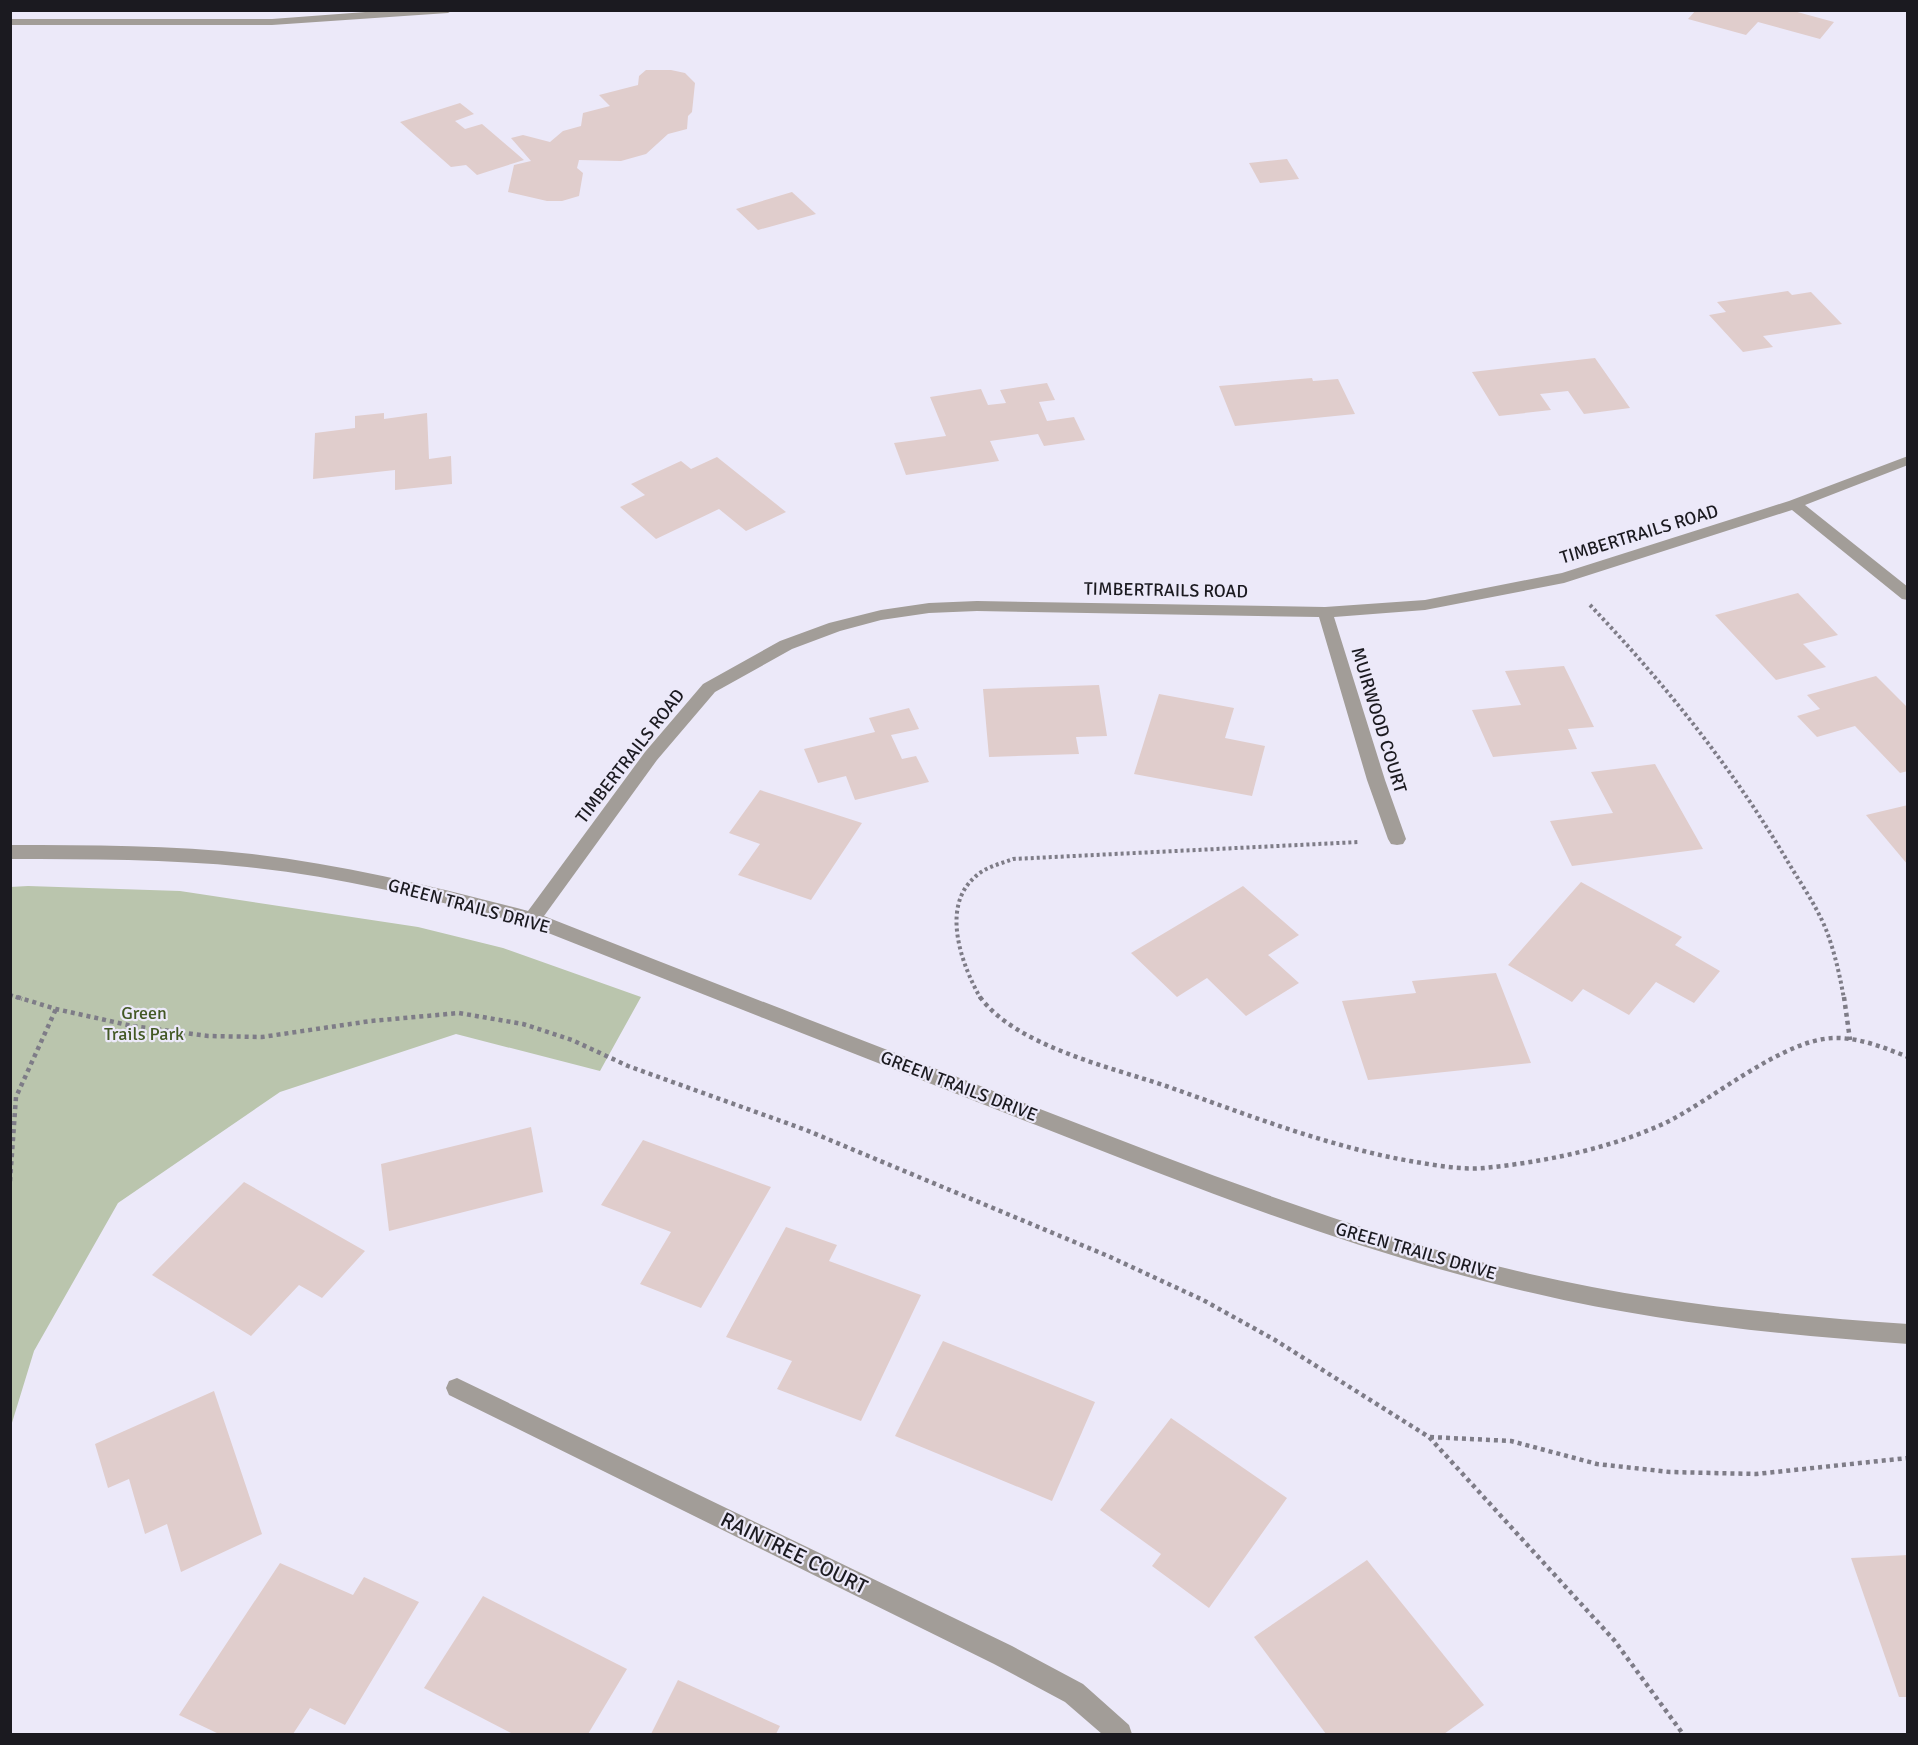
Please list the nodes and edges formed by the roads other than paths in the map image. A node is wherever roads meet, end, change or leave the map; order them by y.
1 (448, 10) edge
2 (10, 22) edge
3 (1908, 460) edge
4 (1794, 504) junction
5 (1908, 595) edge
6 (1325, 612) junction
7 (1397, 839) road end
8 (10, 852) edge
9 (532, 919) junction
10 (1908, 1334) edge
11 (457, 1388) dead end
12 (1120, 1734) edge

1 - 2 street
3 - 4 street, TIMBERTRAILS ROAD
4 - 5 street
4 - 6 street, TIMBERTRAILS ROAD
6 - 7 street, MUIRWOOD COURT
6 - 9 street, TIMBERTRAILS ROAD
8 - 9 street, GREEN TRAILS DRIVE
9 - 10 street, GREEN TRAILS DRIVE
11 - 12 street, RAINTREE COURT

